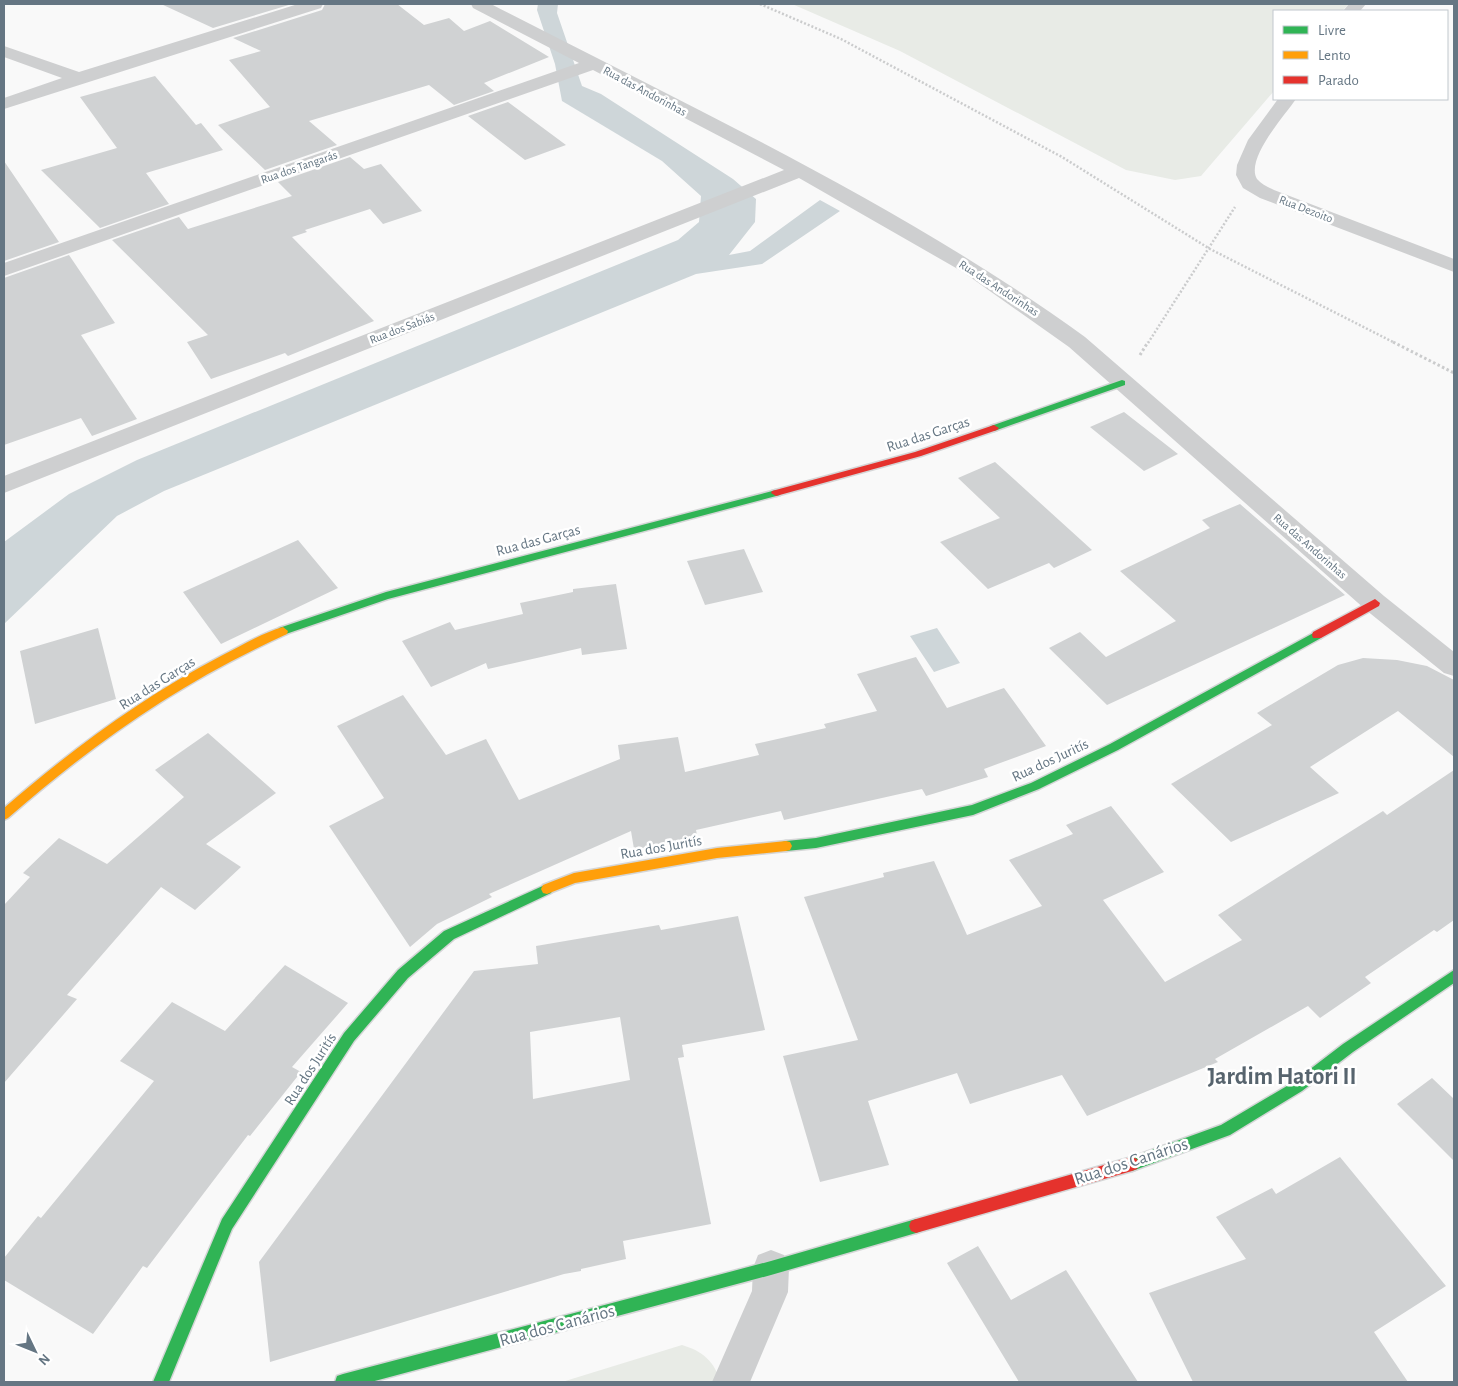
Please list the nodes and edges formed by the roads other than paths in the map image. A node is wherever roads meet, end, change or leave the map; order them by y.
1 (315, 4) edge
2 (479, 4) edge
3 (4, 51) edge
4 (594, 64) junction
5 (79, 78) junction
6 (1286, 100) edge
7 (4, 104) edge
8 (800, 171) junction
9 (1454, 266) edge
10 (4, 270) edge
11 (1122, 383) junction
12 (4, 485) edge
13 (1375, 603) junction
14 (1454, 666) edge
15 (4, 815) edge
16 (1454, 976) edge
17 (770, 1268) junction
18 (161, 1382) edge
19 (343, 1382) edge
20 (731, 1382) edge

1 - 5 street
2 - 4 street, Rua das Andorinhas
3 - 5 street
4 - 8 street, Rua das Andorinhas
4 - 10 street, Rua dos Tangarás
5 - 7 street
6 - 9 street, Rua Dezoito
8 - 11 street, Rua das Andorinhas
8 - 12 street, Rua dos Sabiás
11 - 13 street, Rua das Andorinhas
11 - 15 street, Rua das Garças
13 - 14 street, Rua das Andorinhas
13 - 18 street, Rua dos Juritís
16 - 17 street, Rua dos Canários
17 - 19 street, Rua dos Canários
17 - 20 street

